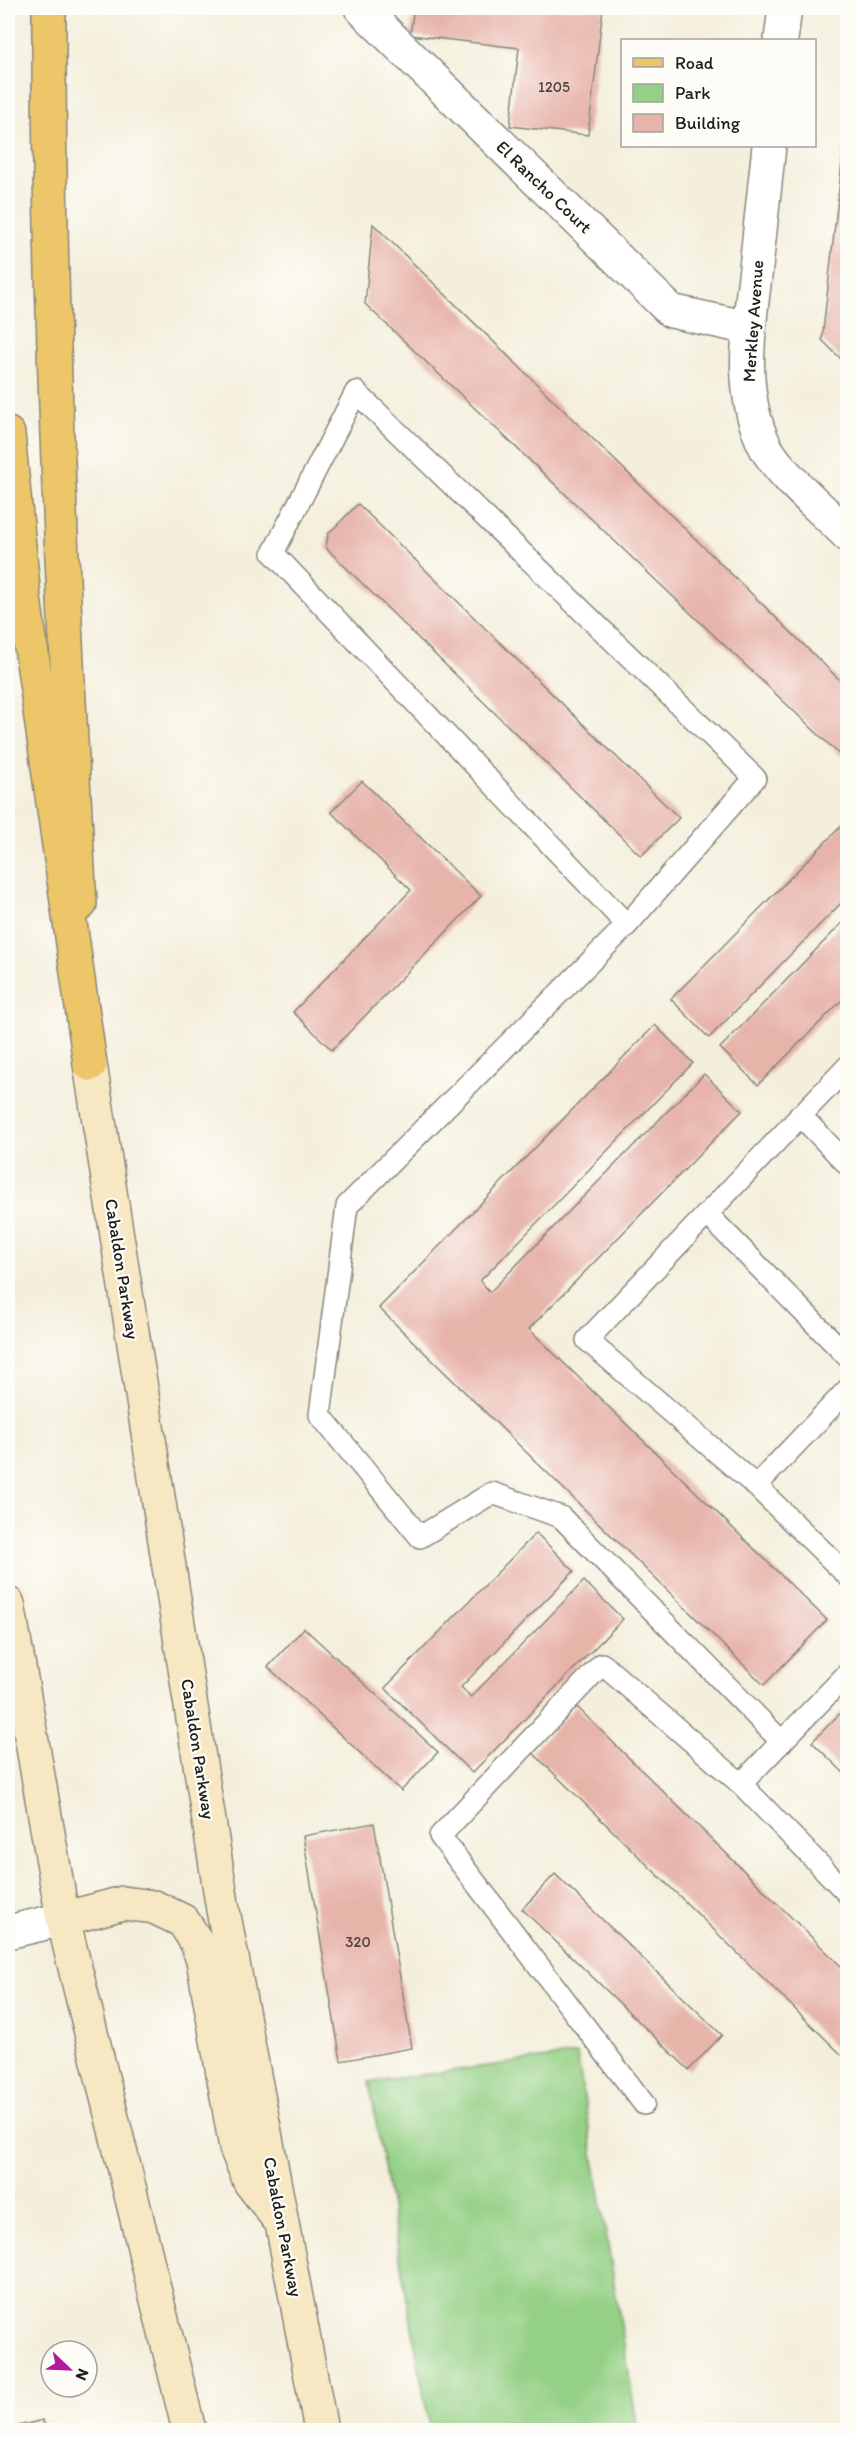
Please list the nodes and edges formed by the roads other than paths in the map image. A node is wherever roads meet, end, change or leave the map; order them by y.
1 (50, 8) edge
2 (360, 8) edge
3 (784, 8) edge
4 (781, 39) edge
5 (770, 147) edge
6 (749, 328) junction
7 (8, 434) edge
8 (848, 535) edge
9 (627, 925) junction
10 (90, 1064) junction
11 (848, 1066) edge
12 (801, 1115) junction
13 (848, 1165) edge
14 (707, 1214) junction
15 (848, 1357) edge
16 (848, 1389) edge
17 (756, 1486) junction
18 (848, 1576) edge
19 (8, 1604) edge
20 (848, 1673) edge
21 (782, 1742) junction
22 (741, 1784) junction
23 (848, 1894) edge
24 (63, 1919) junction
25 (8, 1932) edge
26 (644, 2104) dead end
27 (282, 2223) junction
28 (189, 2430) edge
29 (321, 2430) edge

1 - 10 main road
2 - 6 street, El Rancho Court
3 - 4 street
5 - 6 street, Merkley Avenue
6 - 8 street, Merkley Avenue
7 - 10 main road
9 - 9 lane
9 - 21 lane
10 - 27 main road, Cabaldon Parkway
11 - 12 lane
12 - 13 lane
12 - 14 lane
14 - 15 lane
14 - 17 lane
16 - 17 lane
17 - 18 lane
19 - 24 main road
20 - 21 lane
21 - 22 lane
22 - 23 lane
22 - 26 lane
24 - 25 street
24 - 27 main road
24 - 28 main road
27 - 29 main road, Cabaldon Parkway

